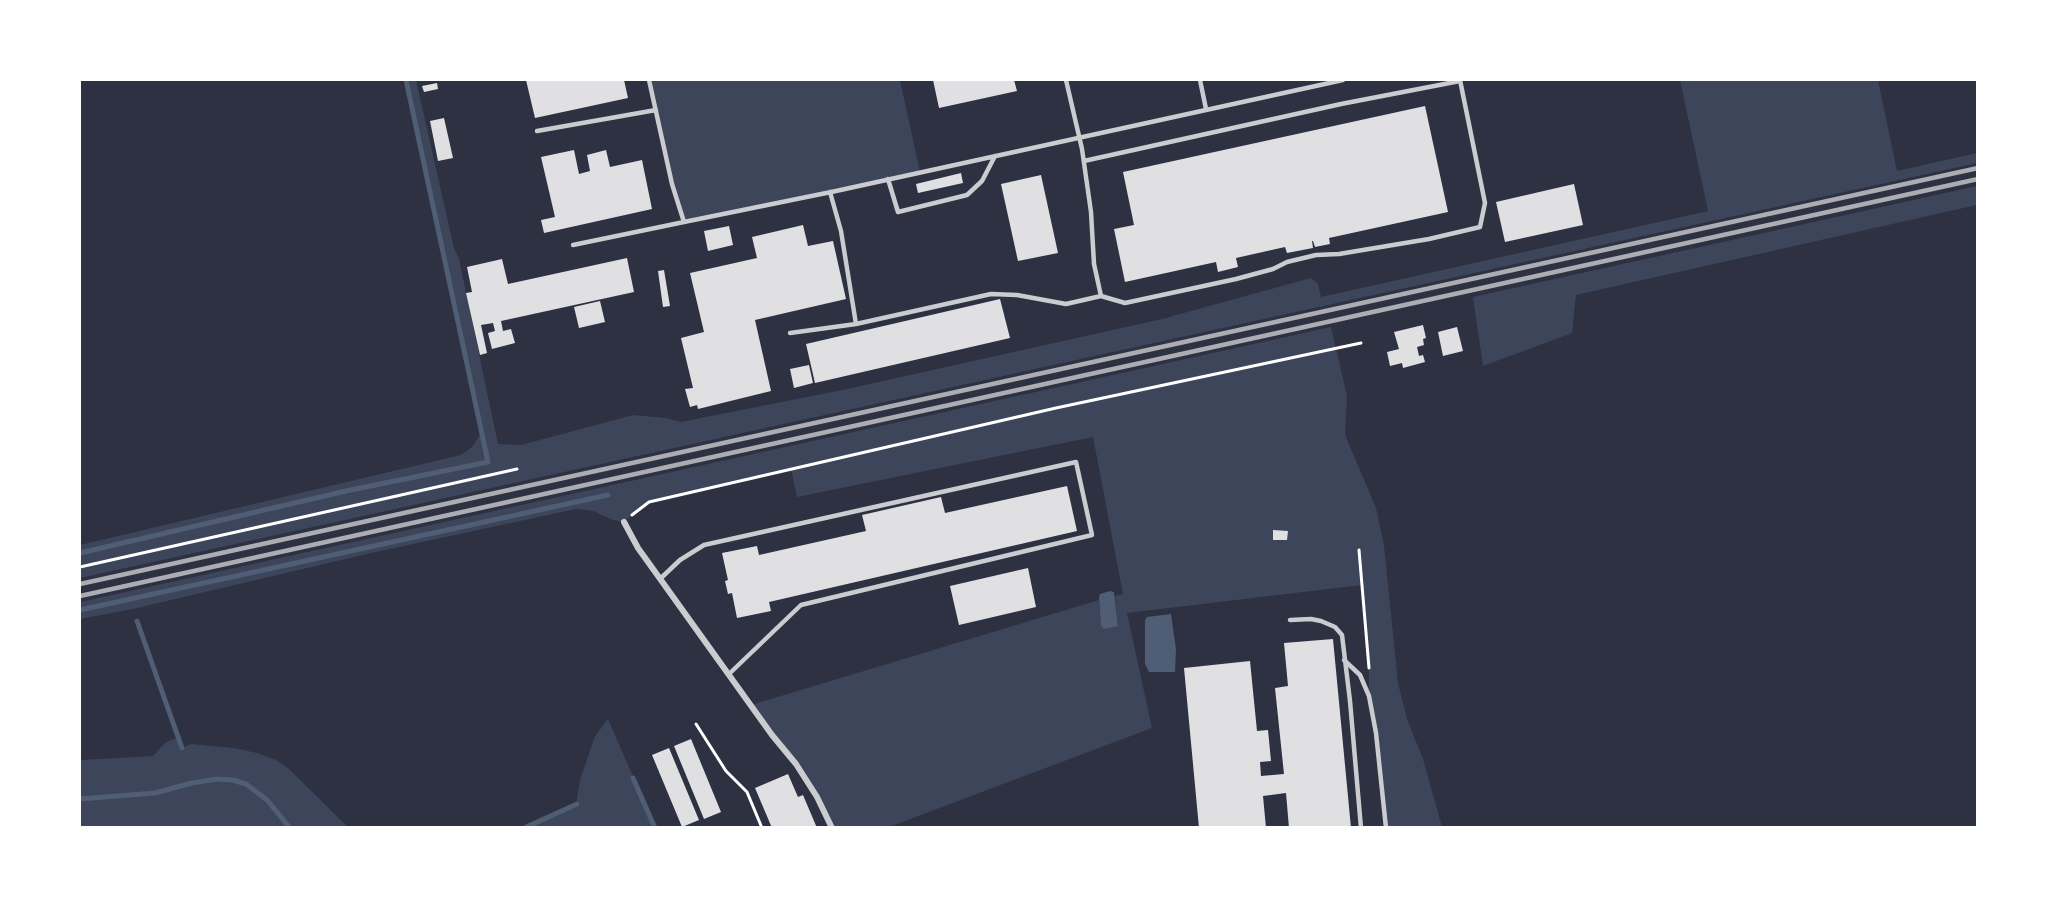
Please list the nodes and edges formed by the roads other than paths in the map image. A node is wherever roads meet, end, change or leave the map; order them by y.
1 (649, 80) edge
2 (1066, 80) edge
3 (1200, 80) edge
4 (1342, 80) edge
5 (1460, 80) edge
6 (1206, 109) junction
7 (656, 110) junction
8 (537, 131) dead end
9 (1080, 137) junction
10 (994, 156) junction
11 (1084, 160) junction
12 (888, 179) junction
13 (830, 192) junction
14 (684, 222) junction
15 (573, 245) dead end
16 (1101, 296) junction
17 (856, 324) junction
18 (790, 333) dead end
19 (624, 522) road end
20 (660, 579) junction
21 (1290, 620) dead end
22 (1344, 660) junction
23 (729, 674) junction
24 (832, 828) edge
25 (1361, 828) edge
26 (1386, 828) edge

1 - 7 lane
2 - 9 lane
3 - 6 lane
4 - 6 lane
5 - 11 lane
5 - 16 lane
6 - 9 lane
7 - 8 lane
7 - 14 lane
9 - 10 lane
9 - 11 lane
10 - 12 lane
10 - 12 lane
11 - 16 lane
12 - 13 lane
13 - 14 lane
13 - 17 lane
14 - 15 lane
16 - 17 lane
17 - 18 lane
19 - 20 street
20 - 23 street
20 - 23 lane
21 - 22 lane
22 - 25 lane
22 - 26 lane
23 - 24 street

